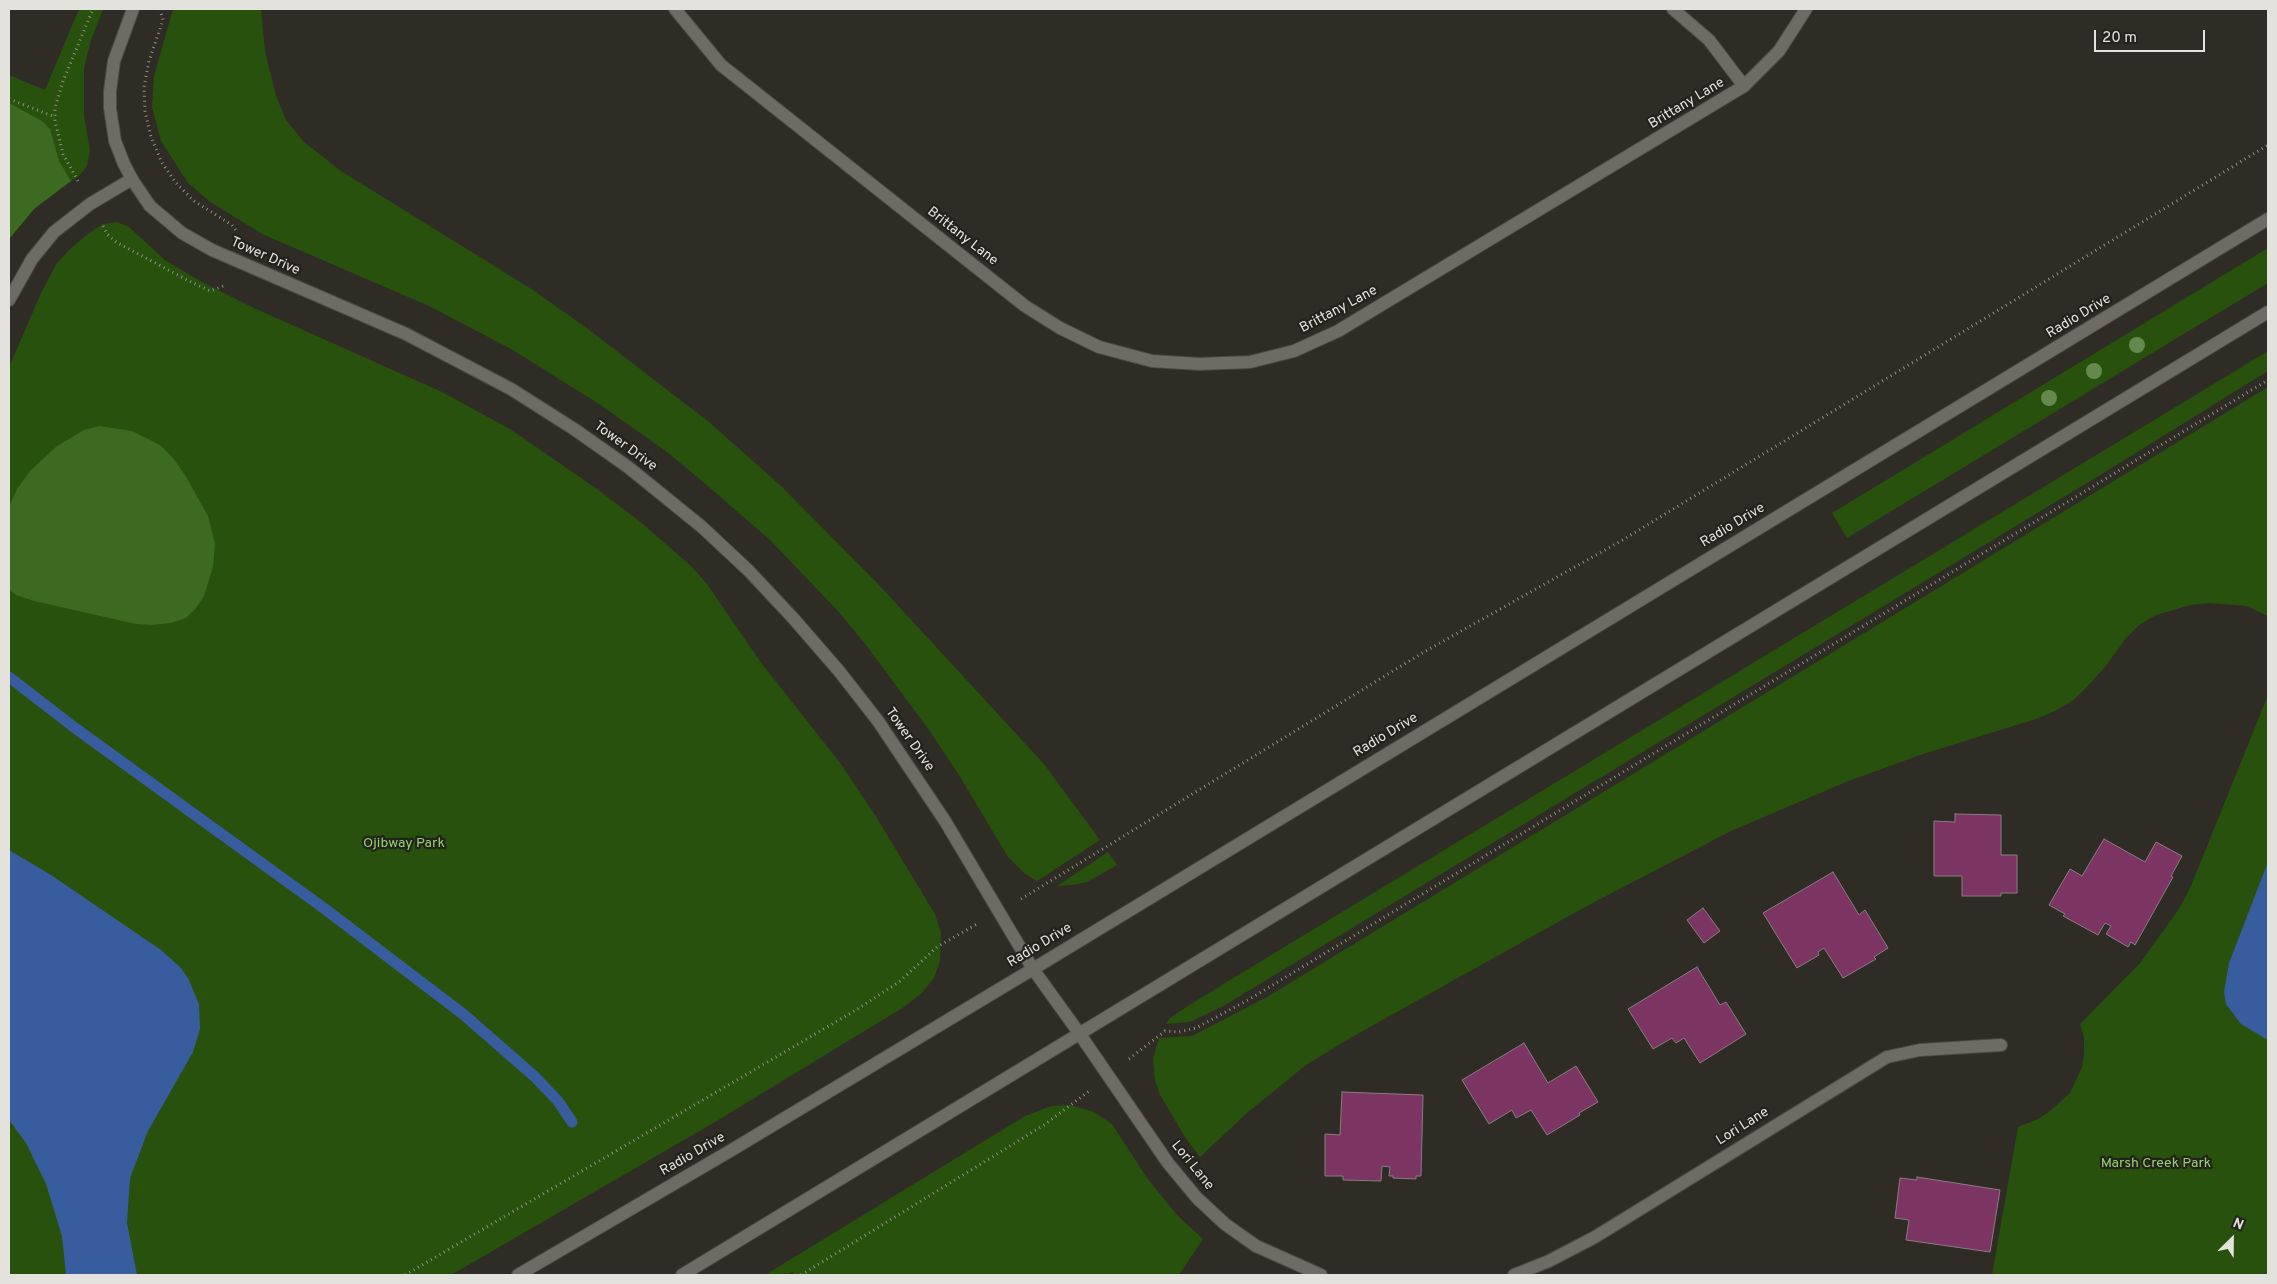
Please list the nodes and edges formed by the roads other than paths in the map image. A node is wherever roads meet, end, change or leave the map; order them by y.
1 (133, 9) edge
2 (675, 9) edge
3 (1673, 9) edge
4 (1806, 9) edge
5 (1744, 86) junction
6 (132, 179) junction
7 (2268, 219) edge
8 (9, 300) edge
9 (2268, 312) edge
10 (1033, 968) junction
11 (1079, 1033) junction
12 (2001, 1045) dead end
13 (518, 1275) edge
14 (682, 1275) edge
15 (1321, 1275) edge
16 (1514, 1275) edge

1 - 6 street, Tower Drive
2 - 5 street, Brittany Lane
3 - 5 street
4 - 5 street, Brittany Lane
6 - 8 street
6 - 10 street, Tower Drive
7 - 10 street, Radio Drive
9 - 11 street
10 - 11 street, Tower Drive
10 - 13 street, Radio Drive
11 - 14 street
11 - 15 street, Lori Lane
12 - 16 street, Lori Lane

